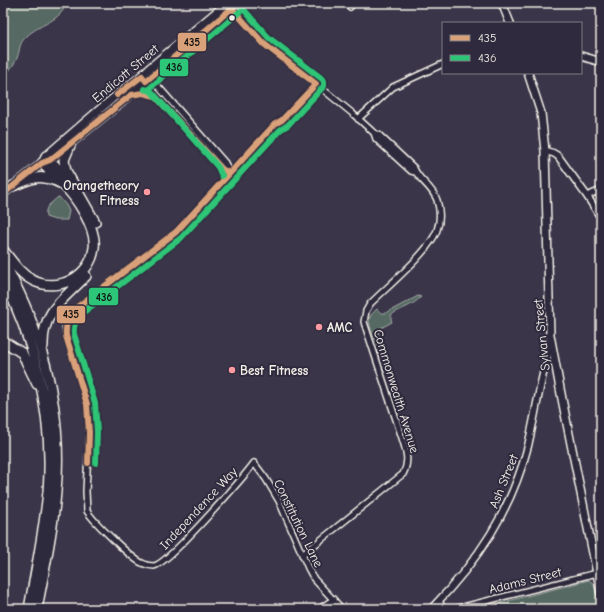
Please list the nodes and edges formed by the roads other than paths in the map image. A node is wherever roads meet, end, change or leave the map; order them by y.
1 (238, 3) edge
2 (502, 3) edge
3 (228, 5) edge
4 (508, 22) edge
5 (582, 56) edge
6 (601, 62) edge
7 (442, 64) edge
8 (528, 74) edge
9 (144, 79) junction
10 (131, 95) junction
11 (155, 96) junction
12 (358, 119) junction
13 (71, 143) junction
14 (545, 151) junction
15 (46, 160) junction
16 (229, 173) junction
17 (62, 184) junction
18 (73, 184) junction
19 (13, 186) junction
20 (601, 190) edge
21 (3, 194) edge
22 (587, 196) junction
23 (601, 218) edge
24 (180, 228) junction
25 (3, 250) edge
26 (3, 260) edge
27 (3, 278) edge
28 (3, 341) edge
29 (551, 341) junction
30 (44, 361) junction
31 (44, 400) junction
32 (254, 463) joint
33 (302, 554) junction
34 (599, 573) edge
35 (601, 593) edge
36 (334, 599) junction
37 (439, 601) junction
38 (29, 609) edge
39 (37, 609) edge
40 (319, 609) edge
41 (342, 609) edge
42 (431, 609) edge
43 (442, 609) edge
44 (455, 609) edge

1 - 3 main road, Endicott Street
2 - 4 main road
3 - 9 main road, Endicott Street
3 - 12 street, Commonwealth Avenue
5 - 6 main road
7 - 12 street
8 - 14 main road, Sylvan Street
9 - 10 main road, Endicott Street
9 - 11 street, Independence Way
9 - 15 main road, Endicott Street
9 - 16 street, Independence Way
10 - 11 street
10 - 13 main road, Endicott Street
11 - 16 street, Independence Way
12 - 33 street, Commonwealth Avenue
13 - 15 main road, Endicott Street
13 - 18 highway
14 - 22 street
14 - 29 main road, Sylvan Street
15 - 17 highway
15 - 18 highway
15 - 19 main road, Endicott Street
16 - 24 street, Independence Way
16 - 24 street, Independence Way
17 - 19 highway
17 - 25 highway
18 - 30 highway
19 - 21 main road, Endicott Street
20 - 22 street
22 - 23 street
24 - 32 street, Independence Way
26 - 30 highway
27 - 31 highway
28 - 31 highway
29 - 34 main road, Sylvan Street
29 - 37 street, Ash Street
30 - 39 highway
31 - 38 highway
32 - 33 street, Constitution Lane
33 - 36 street, Constitution Lane
34 - 35 main road, Sylvan Street
34 - 44 street, Adams Street
36 - 40 street
36 - 41 street, Constitution Lane
37 - 42 street, Ash Street
37 - 43 street

